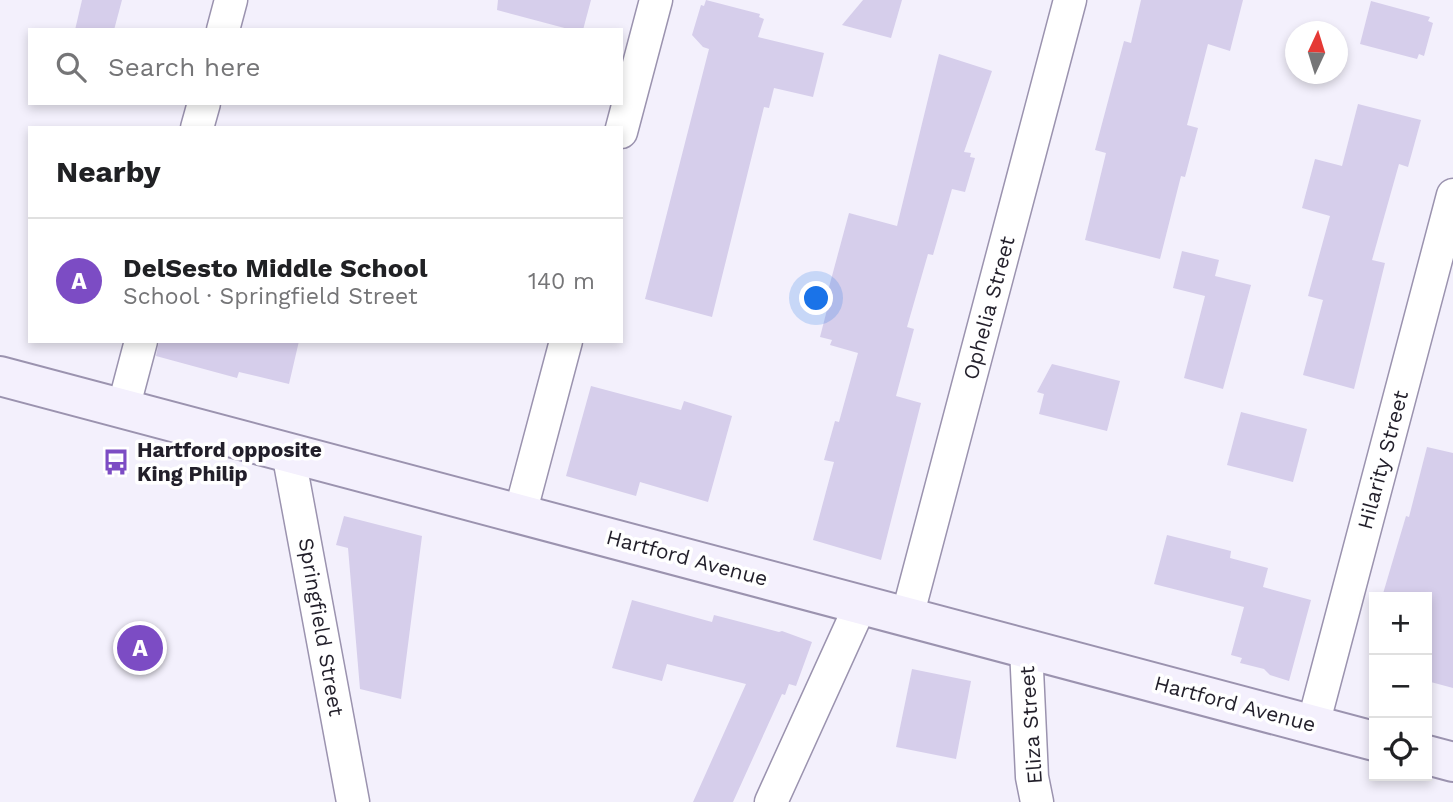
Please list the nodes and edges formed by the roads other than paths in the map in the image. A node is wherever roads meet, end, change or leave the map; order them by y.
1 (231, 0) edge
2 (656, 0) edge
3 (1070, 0) edge
4 (224, 28) edge
5 (203, 105) edge
6 (198, 126) edge
7 (623, 126) edge
8 (1453, 195) edge
9 (140, 343) edge
10 (565, 343) edge
11 (0, 376) edge
12 (123, 409) junction
13 (288, 452) junction
14 (520, 514) junction
15 (861, 604) junction
16 (907, 617) junction
17 (1026, 648) junction
18 (1313, 725) junction
19 (1369, 740) edge
20 (1432, 756) edge
21 (1453, 762) edge
22 (353, 802) edge
23 (771, 802) edge
24 (1037, 802) edge

1 - 4 street
2 - 7 street
3 - 16 street, Ophelia Street
5 - 6 street
8 - 18 street, Hilarity Street
9 - 12 street
10 - 14 street
11 - 12 main road, Hartford Avenue
12 - 13 main road, Hartford Avenue
13 - 14 main road, Hartford Avenue
13 - 22 street, Springfield Street
14 - 15 main road, Hartford Avenue
15 - 16 main road, Hartford Avenue
15 - 23 street
16 - 17 main road, Hartford Avenue
17 - 18 main road, Hartford Avenue
17 - 24 street, Eliza Street
18 - 19 main road, Hartford Avenue
20 - 21 main road

